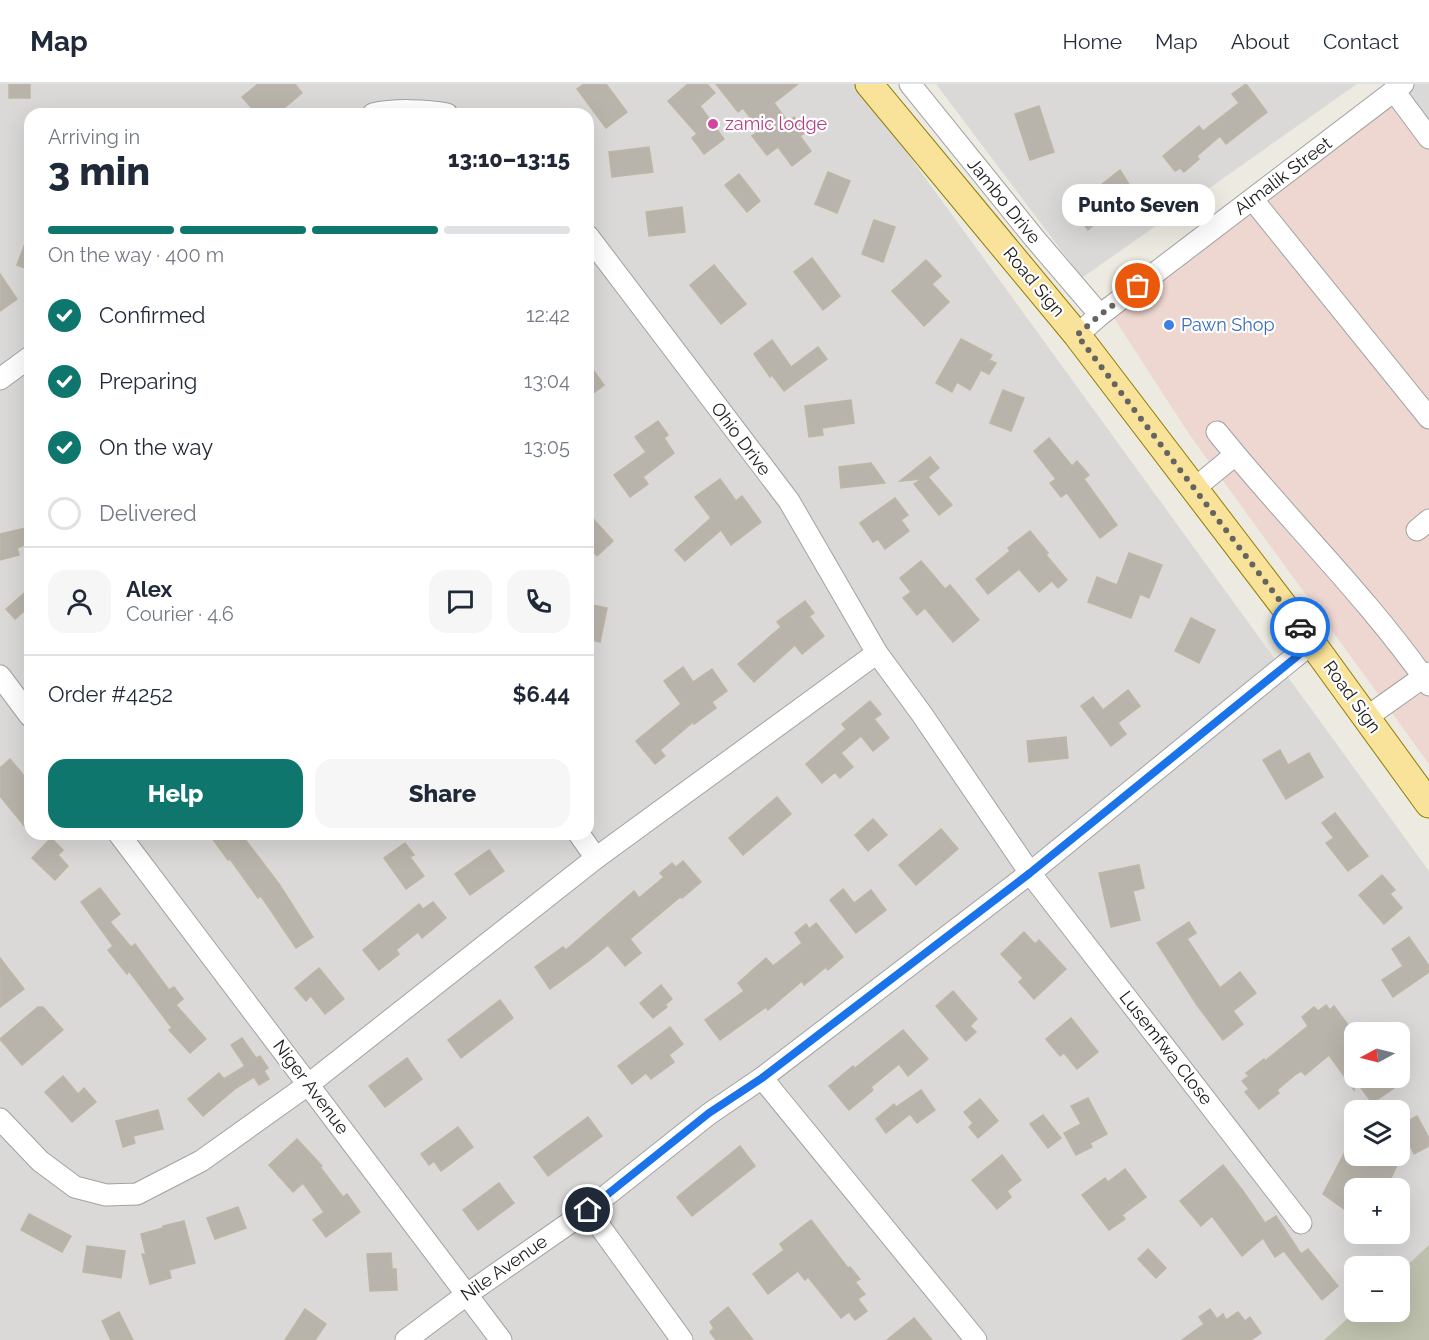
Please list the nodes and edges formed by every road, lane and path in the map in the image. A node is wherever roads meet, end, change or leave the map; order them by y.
1 (869, 84) edge
2 (910, 84) edge
3 (1399, 87) edge
4 (1429, 138) edge
5 (1253, 200) junction
6 (594, 244) edge
7 (1100, 315) junction
8 (1077, 335) junction
9 (24, 361) edge
10 (0, 379) edge
11 (1429, 418) edge
12 (1217, 432) dead end
13 (1235, 455) junction
14 (1195, 488) junction
15 (1312, 643) junction
16 (877, 653) junction
17 (0, 676) edge
18 (1427, 678) edge
19 (24, 708) edge
20 (1367, 717) junction
21 (1429, 804) edge
22 (124, 840) edge
23 (583, 840) edge
24 (596, 858) junction
25 (1030, 873) junction
26 (762, 1078) junction
27 (309, 1084) junction
28 (0, 1119) edge
29 (588, 1210) junction
30 (1301, 1223) dead end
31 (466, 1295) junction
32 (967, 1337) edge
33 (406, 1340) edge
34 (501, 1340) edge
35 (682, 1340) edge

1 - 8 main road, Road Sign
2 - 7 street, Jambo Drive
3 - 4 street
3 - 5 street, Almalik Street
5 - 7 street, Almalik Street
5 - 11 street
6 - 16 street, Ohio Drive
7 - 8 street, Almalik Street
8 - 14 main road, Road Sign
9 - 10 street
12 - 13 street
13 - 14 street
13 - 18 street
14 - 15 main road, Road Sign
15 - 20 main road, Road Sign
15 - 25 street, Nile Avenue
16 - 24 street
16 - 25 street, Ohio Drive
17 - 19 street
18 - 20 street
20 - 21 main road, Road Sign
22 - 27 street, Niger Avenue
23 - 24 street
24 - 27 street
25 - 26 street, Nile Avenue
25 - 30 street, Lusemfwa Close
26 - 29 street, Nile Avenue
26 - 32 street
27 - 28 street
27 - 31 street, Niger Avenue
29 - 31 street, Nile Avenue
29 - 35 street
31 - 33 street, Nile Avenue
31 - 34 street, Niger Avenue

